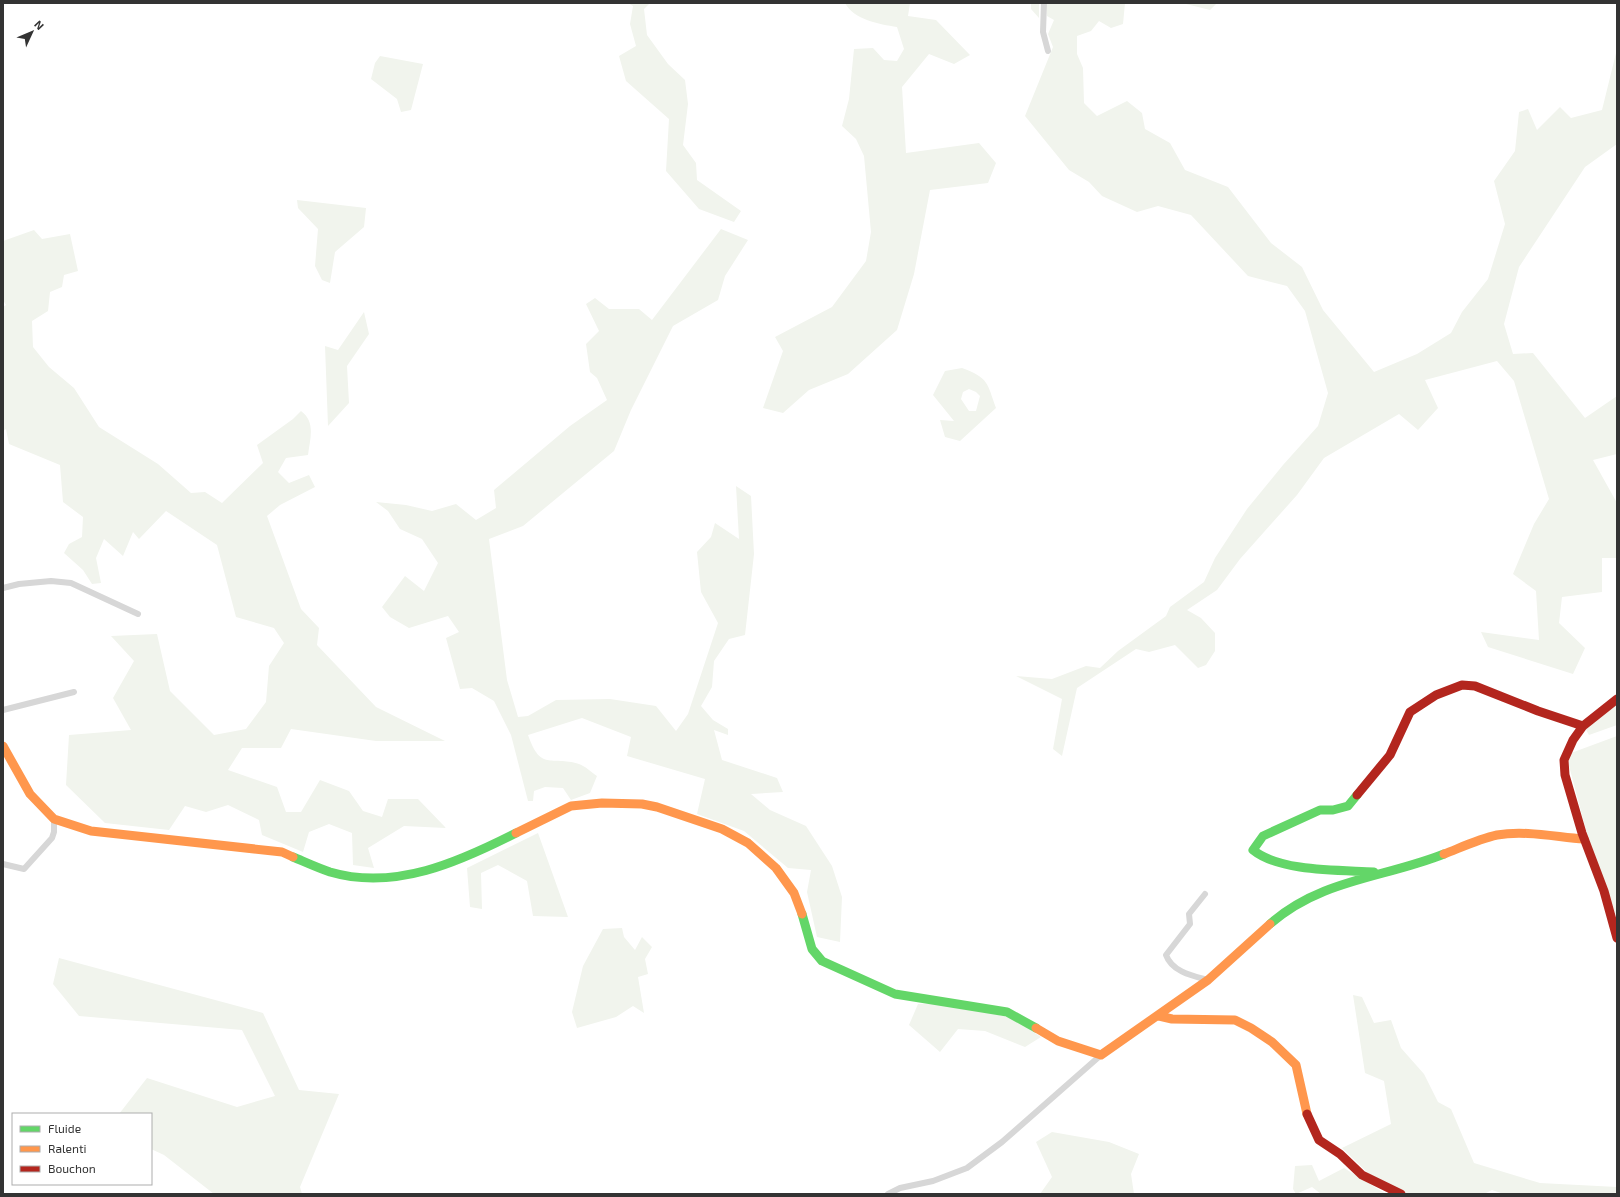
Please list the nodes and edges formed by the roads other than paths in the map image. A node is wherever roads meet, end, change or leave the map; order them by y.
1 (1044, 3) edge
2 (1048, 52) dead end
3 (3, 588) edge
4 (138, 614) dead end
5 (74, 692) dead end
6 (1617, 700) edge
7 (3, 710) edge
8 (1583, 726) junction
9 (3, 746) edge
10 (54, 819) junction
11 (1584, 840) junction
12 (3, 864) edge
13 (1381, 873) junction
14 (1205, 894) dead end
15 (1617, 938) edge
16 (1208, 980) junction
17 (1159, 1016) junction
18 (1101, 1055) junction
19 (888, 1194) edge
20 (1401, 1194) edge

1 - 2 street
3 - 4 street
5 - 7 street
6 - 8 street
8 - 11 street
8 - 13 street
9 - 10 street
10 - 12 street
10 - 18 street
11 - 13 street
11 - 15 street
13 - 16 street
14 - 16 street
16 - 17 street
17 - 18 street
17 - 20 street
18 - 19 street

